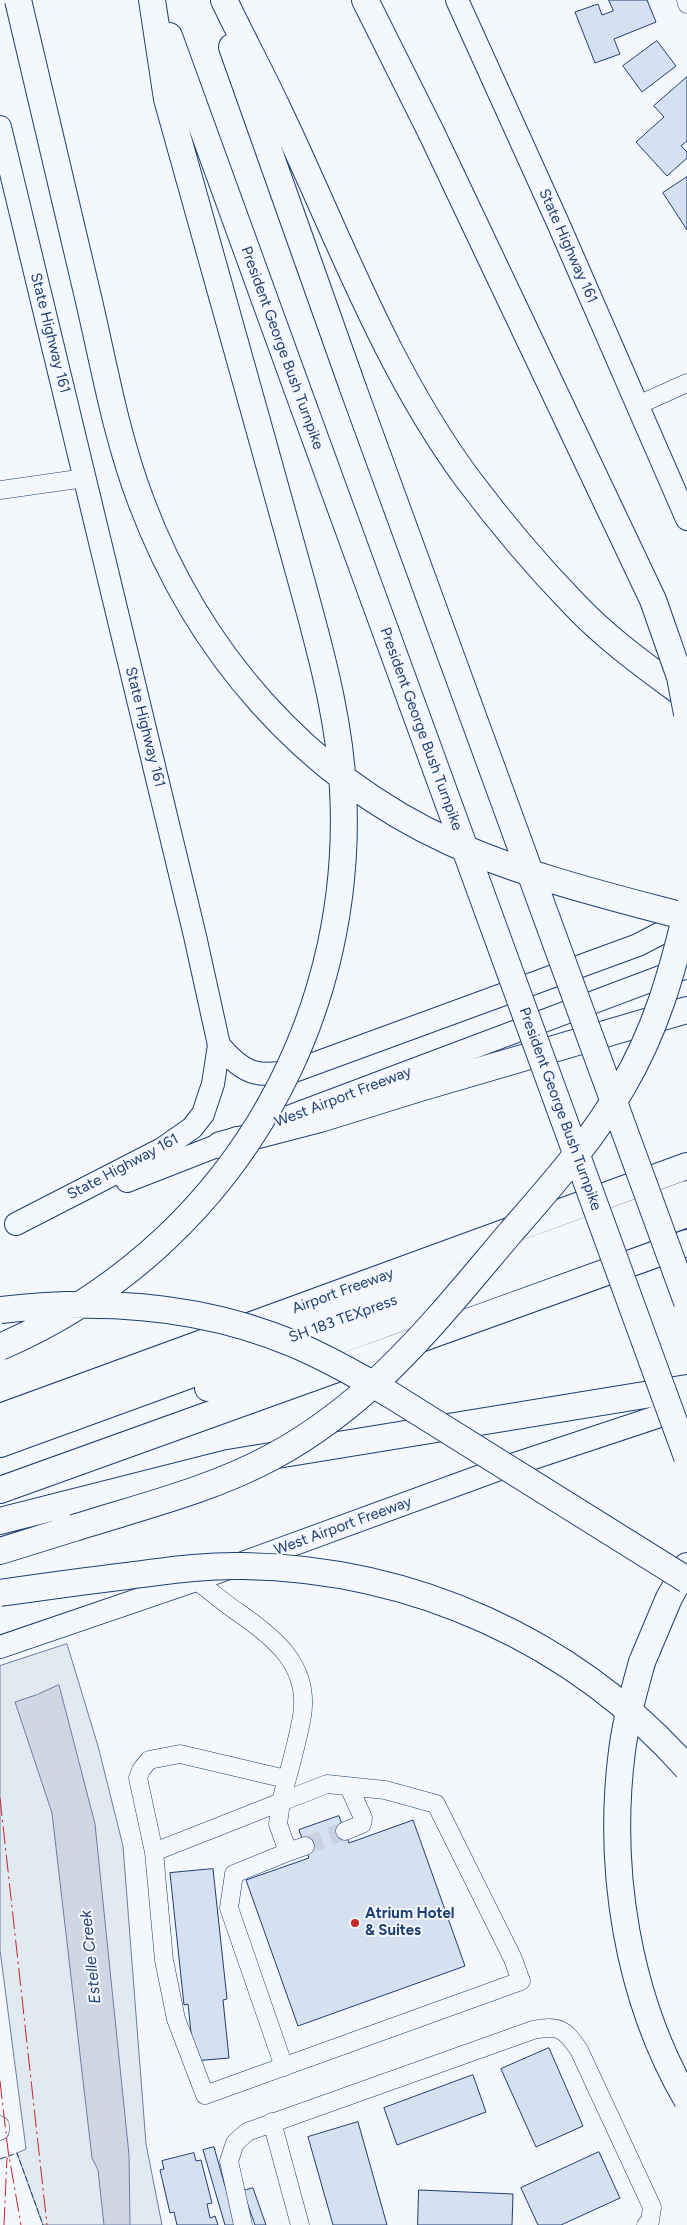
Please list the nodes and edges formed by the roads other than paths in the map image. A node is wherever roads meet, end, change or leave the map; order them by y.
1 (18, 0) edge
2 (152, 0) edge
3 (156, 0) edge
4 (215, 0) edge
5 (224, 0) edge
6 (365, 0) edge
7 (457, 0) edge
8 (686, 0) edge
9 (687, 4) edge
10 (2, 141) edge
11 (687, 383) edge
12 (638, 405) junction
13 (85, 478) junction
14 (0, 490) edge
15 (682, 502) edge
16 (687, 519) edge
17 (687, 697) edge
18 (687, 714) edge
19 (687, 910) edge
20 (687, 917) edge
21 (687, 967) edge
22 (687, 1010) edge
23 (219, 1045) junction
24 (220, 1145) junction
25 (687, 1146) edge
26 (687, 1166) edge
27 (687, 1194) edge
28 (566, 1209) junction
29 (687, 1214) edge
30 (8, 1227) edge
31 (687, 1243) edge
32 (687, 1302) edge
33 (0, 1310) edge
34 (0, 1347) edge
35 (687, 1388) edge
36 (687, 1407) edge
37 (0, 1417) edge
38 (0, 1444) edge
39 (687, 1457) edge
40 (0, 1462) edge
41 (0, 1490) edge
42 (0, 1522) edge
43 (0, 1551) edge
44 (687, 1566) edge
45 (196, 1580) junction
46 (687, 1580) edge
47 (0, 1592) edge
48 (0, 1647) edge
49 (687, 1768) edge
50 (286, 1779) junction
51 (349, 1787) junction
52 (281, 1802) junction
53 (345, 1831) tunnel mouth
54 (154, 1852) junction
55 (284, 2067) junction
56 (687, 2100) edge
57 (272, 2122) junction
58 (0, 2125) edge
59 (0, 2131) edge
60 (243, 2225) edge
61 (300, 2225) edge
62 (646, 2225) edge

1 - 20 highway, bridge
2 - 34 highway, bridge
3 - 39 highway, President George Bush Turnpike, bridge
4 - 32 highway, bridge
5 - 17 highway
6 - 18 highway, bridge
7 - 12 main road, State Highway 161
8 - 9 street
10 - 13 main road, State Highway 161
11 - 12 street
12 - 15 main road, State Highway 161
13 - 14 street
13 - 23 main road, State Highway 161
15 - 16 main road, State Highway 161
19 - 43 highway, bridge
20 - 23 main road
21 - 24 main road, West Airport Freeway
22 - 24 highway
23 - 30 main road, State Highway 161
24 - 30 main road, West Airport Freeway
25 - 28 highway
26 - 28 highway, Airport Freeway
27 - 38 highway, SH 183 TEXpress
28 - 37 highway, Airport Freeway
29 - 40 highway, SH 183 TEXpress
31 - 41 highway
33 - 46 highway, bridge
35 - 42 highway
36 - 45 main road, West Airport Freeway
44 - 56 highway, bridge
45 - 48 main road, West Airport Freeway
45 - 50 street
47 - 49 highway, bridge
50 - 52 street
50 - 54 street
51 - 52 street
51 - 53 street
51 - 55 street
52 - 54 street
52 - 55 street
54 - 55 street
57 - 60 street
57 - 61 street
57 - 62 street
58 - 59 street

